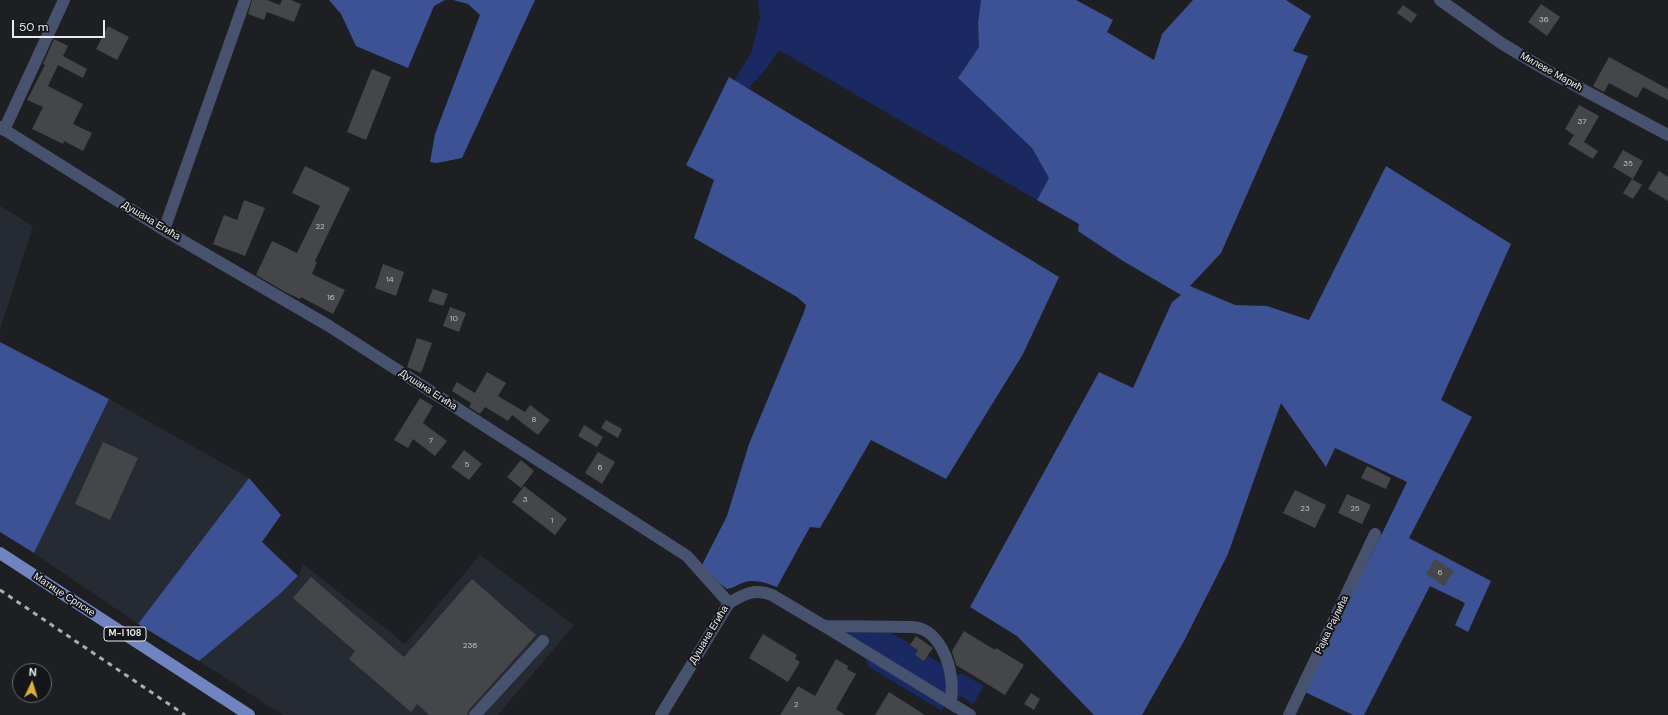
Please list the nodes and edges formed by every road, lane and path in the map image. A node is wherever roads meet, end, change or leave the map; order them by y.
1 (64, 0) edge
2 (245, 0) edge
3 (1440, 0) edge
4 (2, 129) edge
5 (1668, 135) edge
6 (164, 230) junction
7 (1375, 534) dead end
8 (0, 554) edge
9 (729, 603) junction
10 (824, 626) junction
11 (543, 641) dead end
12 (950, 703) junction
13 (249, 715) edge
14 (475, 715) edge
15 (661, 715) edge
16 (970, 715) edge
17 (1288, 715) edge

1 - 4 street
2 - 6 street
3 - 5 street, Милеве Мaрић
4 - 6 street, Душана Егића
6 - 9 street, Душана Егића
7 - 17 street, Рајка Рајлића
8 - 13 main road, Матице Српске / M-I 108
9 - 10 street
9 - 15 street, Душана Егића
10 - 12 street
10 - 12 street
11 - 14 street
12 - 16 street

